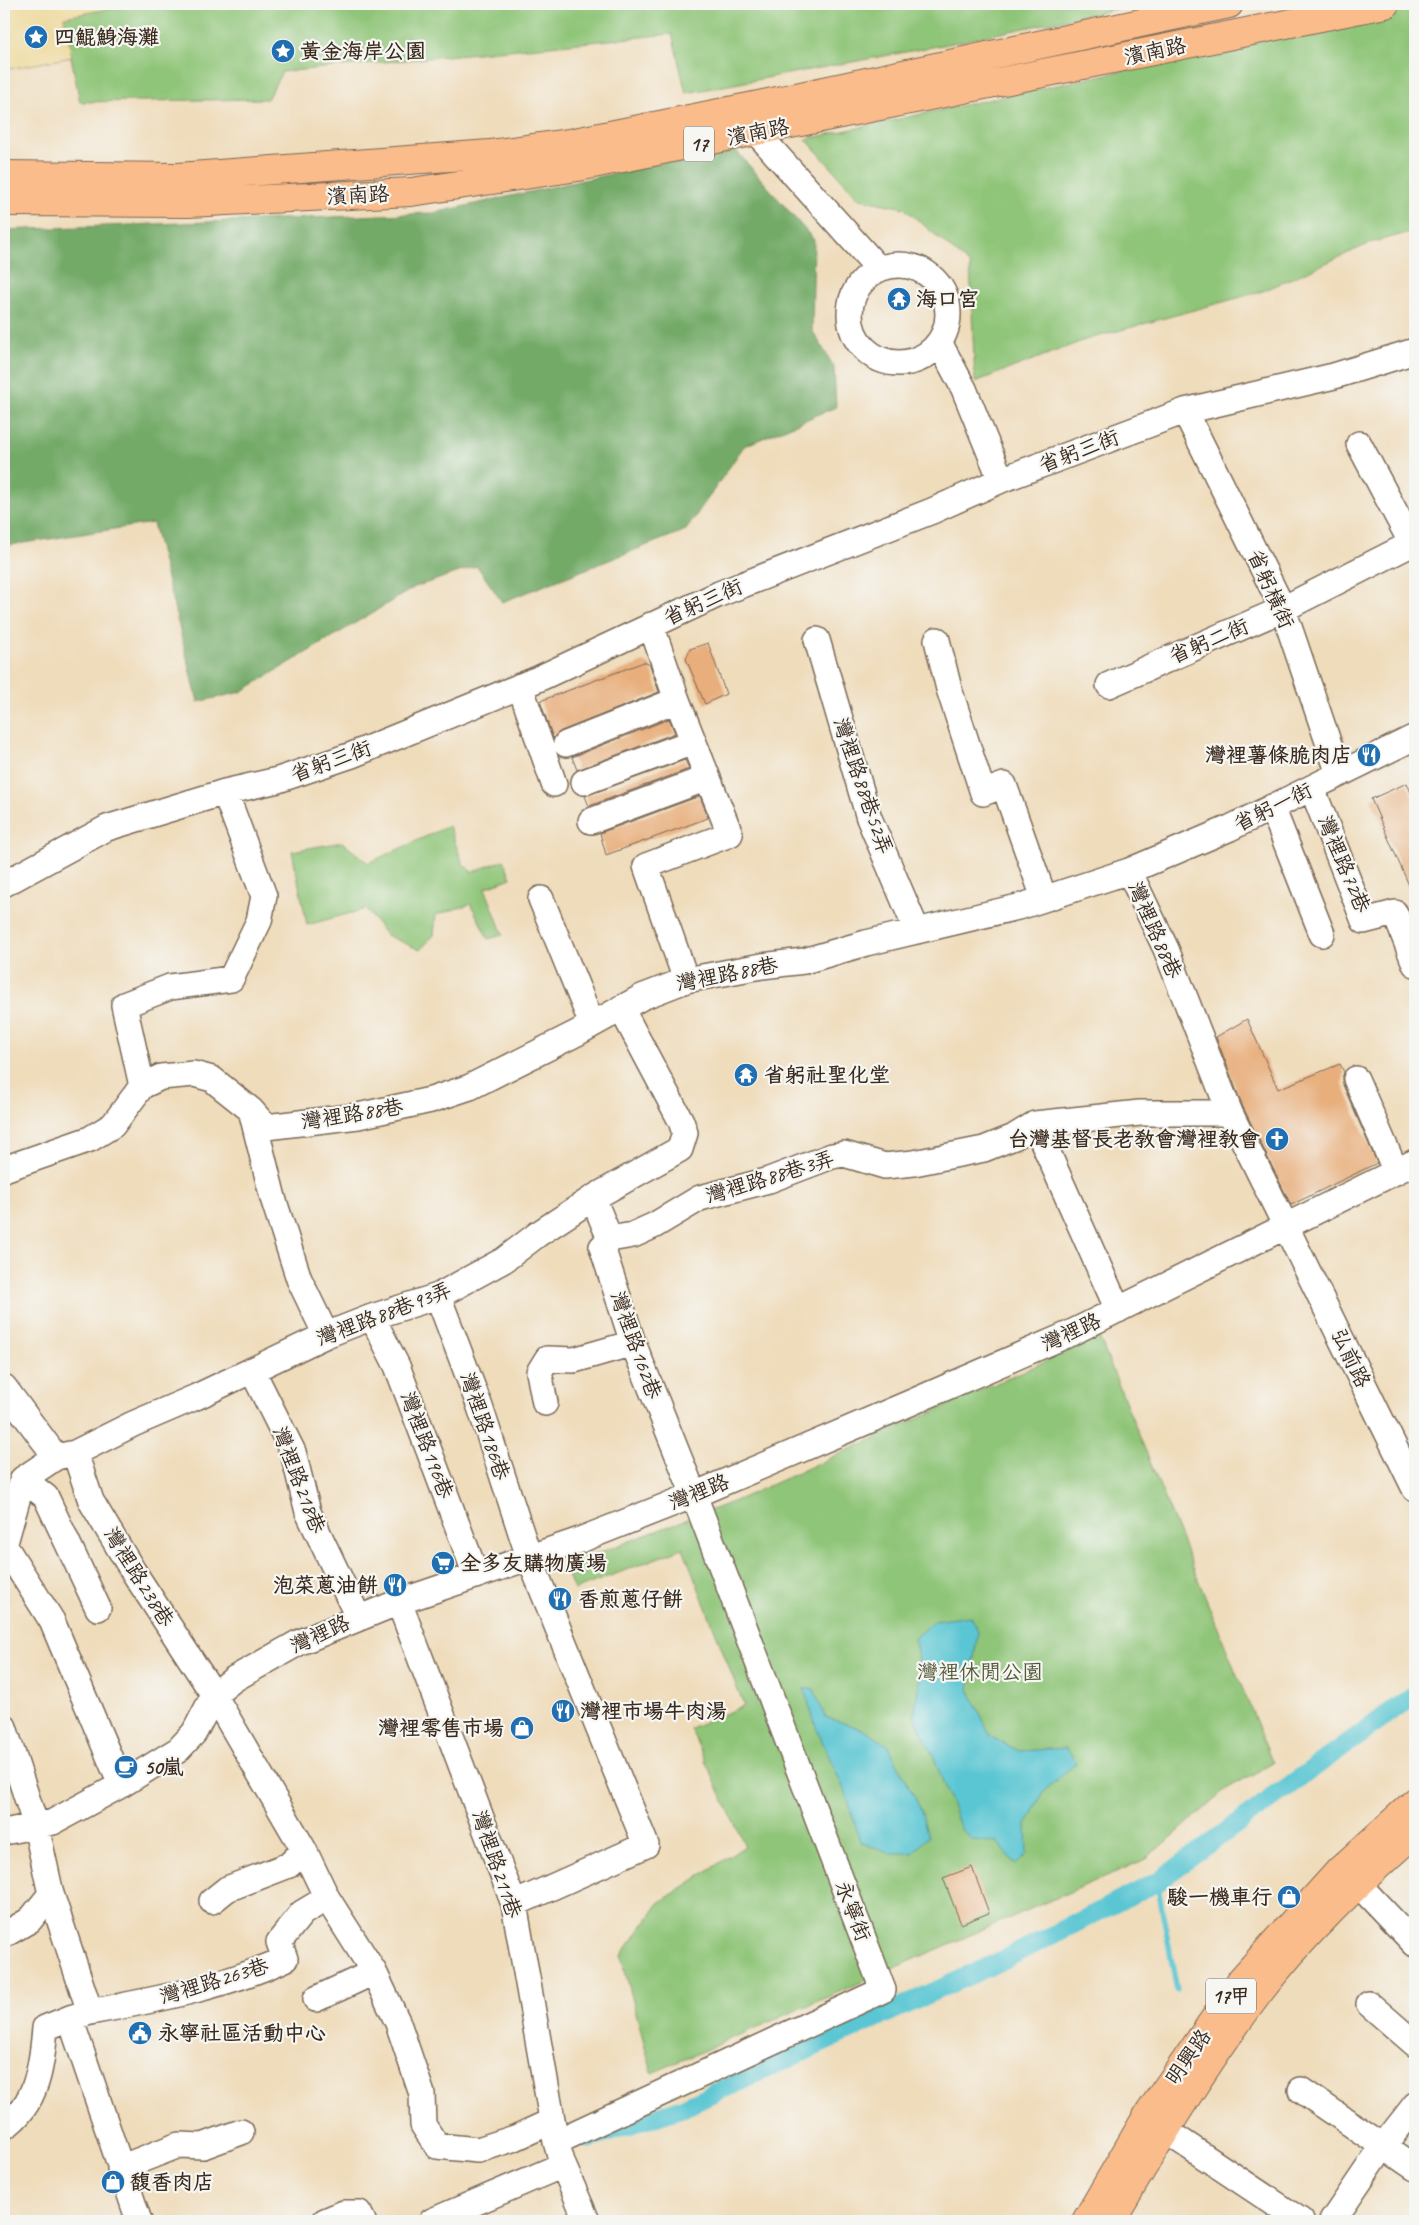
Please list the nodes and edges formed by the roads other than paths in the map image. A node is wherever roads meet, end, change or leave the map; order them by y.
1 (1229, 4) edge
2 (1385, 4) edge
3 (756, 132) junction
4 (4, 175) edge
5 (4, 202) edge
6 (878, 268) junction
7 (939, 342) junction
8 (1415, 350) edge
9 (1185, 411) junction
10 (1359, 444) dead end
11 (1001, 480) junction
12 (1414, 543) edge
13 (1283, 609) junction
14 (651, 625) junction
15 (817, 640) dead end
16 (937, 640) dead end
17 (1109, 685) dead end
18 (520, 686) junction
19 (677, 700) junction
20 (1415, 737) edge
21 (693, 742) junction
22 (566, 744) dead end
23 (1339, 774) junction
24 (707, 778) junction
25 (584, 782) dead end
26 (554, 784) dead end
27 (1312, 788) junction
28 (226, 792) junction
29 (1272, 807) junction
30 (591, 821) dead end
31 (1129, 871) junction
32 (4, 884) edge
33 (1044, 898) junction
34 (541, 899) dead end
35 (917, 931) junction
36 (1322, 934) dead end
37 (1415, 964) edge
38 (686, 980) junction
39 (621, 1008) junction
40 (592, 1024) junction
41 (1356, 1079) dead end
42 (142, 1086) junction
43 (251, 1110) junction
44 (1230, 1113) junction
45 (1035, 1124) junction
46 (1406, 1167) edge
47 (4, 1168) edge
48 (593, 1198) junction
49 (1286, 1226) junction
50 (610, 1239) junction
51 (438, 1296) junction
52 (1118, 1310) junction
53 (372, 1317) junction
54 (326, 1335) junction
55 (633, 1343) junction
56 (252, 1370) junction
57 (4, 1387) edge
58 (545, 1403) dead end
59 (65, 1455) junction
60 (23, 1479) junction
61 (1415, 1489) edge
62 (694, 1495) junction
63 (4, 1546) edge
64 (529, 1557) junction
65 (476, 1575) junction
66 (399, 1602) junction
67 (98, 1608) dead end
68 (358, 1617) junction
69 (214, 1695) junction
70 (4, 1727) edge
71 (121, 1785) junction
72 (1415, 1802) edge
73 (36, 1826) junction
74 (4, 1832) edge
75 (1415, 1832) edge
76 (304, 1850) junction
77 (1357, 1883) junction
78 (51, 1894) junction
79 (327, 1898) junction
80 (212, 1901) dead end
81 (514, 1904) junction
82 (4, 1935) edge
83 (1415, 1944) edge
84 (374, 1972) junction
85 (316, 1999) dead end
86 (1369, 2004) dead end
87 (80, 2015) junction
88 (1415, 2044) edge
89 (1301, 2090) dead end
90 (1415, 2105) edge
91 (1155, 2124) junction
92 (4, 2127) edge
93 (241, 2132) dead end
94 (557, 2143) junction
95 (1383, 2146) junction
96 (120, 2168) junction
97 (1415, 2168) edge
98 (139, 2221) edge
99 (325, 2221) edge
100 (363, 2221) edge
101 (432, 2221) edge
102 (587, 2221) edge
103 (1086, 2221) edge
104 (1111, 2221) edge
105 (1301, 2221) edge
106 (1332, 2221) edge

1 - 4 main road, 濱南路 / 17
2 - 3 main road, 濱南路 / 17
3 - 5 main road, 濱南路 / 17
3 - 6 street
6 - 7 street
6 - 7 street
7 - 11 street
8 - 9 street, 省躬三街
9 - 11 street, 省躬三街
9 - 13 street, 省躬橫街
10 - 12 street
11 - 14 street, 省躬三街
12 - 13 street, 省躬二街
13 - 17 street, 省躬二街
13 - 23 street, 省躬橫街
14 - 18 street, 省躬三街
14 - 19 street
15 - 35 street, 灣裡路88巷52弄
16 - 33 street
18 - 26 street
18 - 28 street, 省躬三街
19 - 21 street
19 - 22 street
20 - 23 street, 省躬一街
21 - 24 street
21 - 25 street
23 - 27 street, 省躬一街
24 - 30 street
24 - 38 street
27 - 29 street, 省躬一街
27 - 37 street, 灣裡路72巷
28 - 32 street, 省躬三街
28 - 42 street
29 - 31 street, 省躬一街
29 - 36 street
31 - 33 street, 灣裡路88巷
31 - 44 street, 灣裡路88巷
33 - 35 street, 灣裡路88巷
34 - 40 street
35 - 38 street, 灣裡路88巷
38 - 39 street, 灣裡路88巷
39 - 40 street, 灣裡路88巷
39 - 48 street, 灣裡路88巷93弄
40 - 43 street, 灣裡路88巷
41 - 46 street
42 - 43 street, 灣裡路88巷
42 - 47 street
43 - 54 street
44 - 45 street, 灣裡路88巷3弄
44 - 49 street, 灣裡路88巷
45 - 50 street, 灣裡路88巷3弄
45 - 52 street
46 - 49 street, 灣裡路
48 - 50 street
48 - 51 street, 灣裡路88巷93弄
49 - 52 street, 灣裡路
49 - 61 street, 弘前路
50 - 55 street, 灣裡路162巷
51 - 53 street, 灣裡路88巷93弄
51 - 64 street, 灣裡路186巷
52 - 62 street, 灣裡路
53 - 54 street, 灣裡路88巷93弄
53 - 65 street, 灣裡路196巷
54 - 56 street, 灣裡路88巷93弄
55 - 58 street
55 - 62 street, 灣裡路162巷
56 - 59 street, 灣裡路88巷93弄
56 - 68 street, 灣裡路218巷
57 - 59 street, 灣裡路238巷
59 - 60 street, 灣裡路88巷93弄
59 - 69 street, 灣裡路238巷
60 - 63 street
60 - 67 street
62 - 64 street, 灣裡路
62 - 94 street, 永寧街
63 - 71 street
64 - 65 street, 灣裡路
64 - 81 street, 灣裡路186巷
65 - 66 street, 灣裡路
66 - 68 street, 灣裡路
66 - 81 street, 灣裡路211巷
68 - 69 street, 灣裡路
69 - 71 street, 灣裡路
69 - 76 street, 灣裡路238巷
70 - 73 street
71 - 73 street, 灣裡路
72 - 91 main road, 明興路 / 17甲
73 - 74 street, 灣裡路
73 - 78 street
75 - 77 main road, 明興路 / 17甲
76 - 79 street, 灣裡路238巷
76 - 80 street
77 - 83 street
77 - 91 main road, 明興路 / 17甲
78 - 82 street
78 - 87 street
79 - 84 street, 灣裡路238巷
79 - 87 street, 灣裡路263巷
81 - 94 street, 灣裡路211巷
84 - 85 street
84 - 94 street, 灣裡路238巷
86 - 88 street
87 - 92 street
87 - 96 street
89 - 95 street
90 - 95 street
91 - 103 main road, 明興路 / 17甲
91 - 104 main road, 明興路 / 17甲
91 - 105 street
93 - 96 street
94 - 101 street
94 - 102 street, 灣裡路211巷
95 - 97 street
95 - 106 street
96 - 98 street
99 - 100 street

